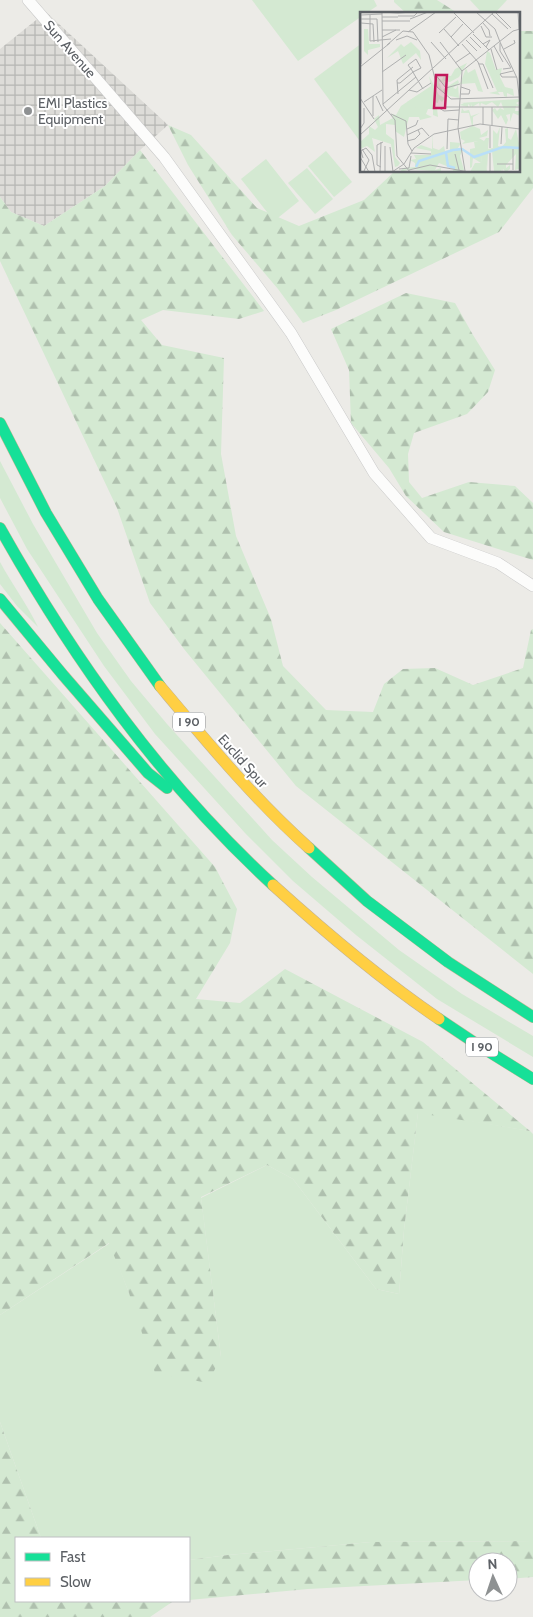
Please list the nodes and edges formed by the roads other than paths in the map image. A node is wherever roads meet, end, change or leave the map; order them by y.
1 (28, 0) edge
2 (0, 423) edge
3 (0, 528) edge
4 (533, 586) edge
5 (0, 599) edge
6 (214, 828) junction
7 (449, 962) junction
8 (525, 998) dead end
9 (533, 1017) edge
10 (529, 1083) edge

1 - 4 street, Sun Avenue
2 - 7 highway, Euclid Spur / I 90
3 - 6 highway
5 - 6 highway
6 - 10 highway
7 - 8 highway
7 - 9 highway, Euclid Spur / I 90

